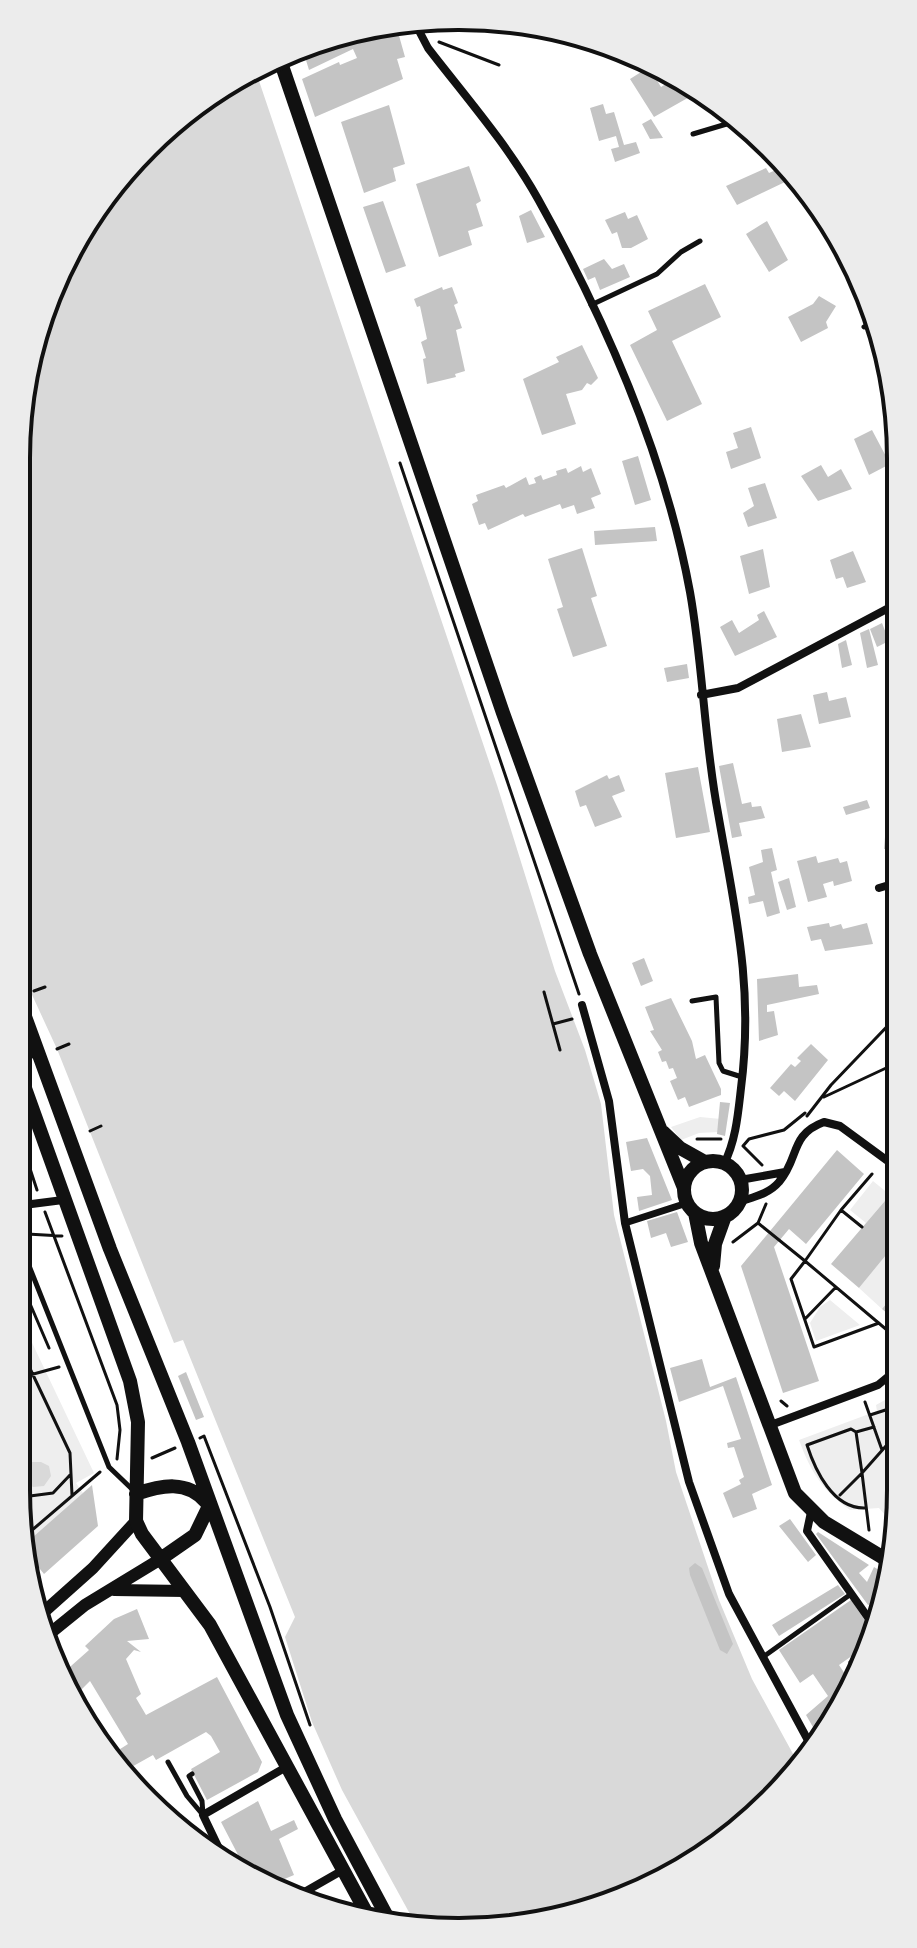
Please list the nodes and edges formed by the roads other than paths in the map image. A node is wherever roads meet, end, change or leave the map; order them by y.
1 (420, 32) edge
2 (283, 68) edge
3 (726, 124) edge
4 (693, 134) dead end
5 (700, 241) dead end
6 (590, 306) junction
7 (887, 609) edge
8 (701, 695) junction
9 (887, 886) edge
10 (879, 888) dead end
11 (692, 1001) dead end
12 (582, 1005) road end
13 (30, 1030) edge
14 (30, 1051) edge
15 (41, 1060) junction
16 (743, 1078) junction
17 (30, 1104) edge
18 (659, 1129) junction
19 (887, 1160) edge
20 (705, 1162) junction
21 (724, 1164) junction
22 (786, 1172) junction
23 (740, 1180) junction
24 (63, 1200) junction
25 (689, 1201) junction
26 (739, 1202) junction
27 (30, 1203) edge
28 (725, 1216) junction
29 (625, 1223) junction
30 (30, 1266) edge
31 (713, 1270) junction
32 (887, 1378) edge
33 (768, 1426) junction
34 (136, 1494) junction
35 (209, 1506) junction
36 (811, 1512) junction
37 (136, 1521) junction
38 (881, 1556) edge
39 (159, 1560) junction
40 (111, 1590) junction
41 (185, 1591) junction
42 (851, 1594) junction
43 (48, 1609) edge
44 (867, 1616) edge
45 (54, 1630) edge
46 (762, 1657) junction
47 (807, 1738) edge
48 (168, 1762) dead end
49 (288, 1766) junction
50 (192, 1774) dead end
51 (203, 1815) junction
52 (217, 1843) edge
53 (343, 1870) junction
54 (308, 1890) edge
55 (363, 1907) edge
56 (384, 1911) edge

1 - 6 street
2 - 18 main road
3 - 4 lane
5 - 6 lane
6 - 8 street
7 - 8 street
8 - 16 street
9 - 10 street
11 - 16 lane
12 - 29 street
13 - 15 main road
14 - 15 street
15 - 35 main road
16 - 21 street
17 - 24 main road
18 - 20 main road
18 - 25 main road
19 - 22 street
20 - 21 main road
20 - 25 main road
21 - 23 main road
22 - 23 street
22 - 26 street
23 - 26 main road
24 - 27 street
24 - 34 main road
25 - 28 main road
25 - 29 street
25 - 31 main road
26 - 28 main road
28 - 31 main road
29 - 46 street
30 - 34 lane
31 - 33 main road
32 - 33 street
33 - 36 main road
34 - 35 main road
34 - 37 main road
35 - 39 main road
35 - 56 main road
36 - 38 main road
36 - 42 street
37 - 39 main road
37 - 43 main road
39 - 40 main road
39 - 41 main road
40 - 41 main road
40 - 45 main road
41 - 49 main road
42 - 44 street
42 - 46 lane
46 - 47 street
48 - 51 lane
49 - 51 street
49 - 53 main road
50 - 51 lane
51 - 52 street
53 - 54 street
53 - 55 main road

